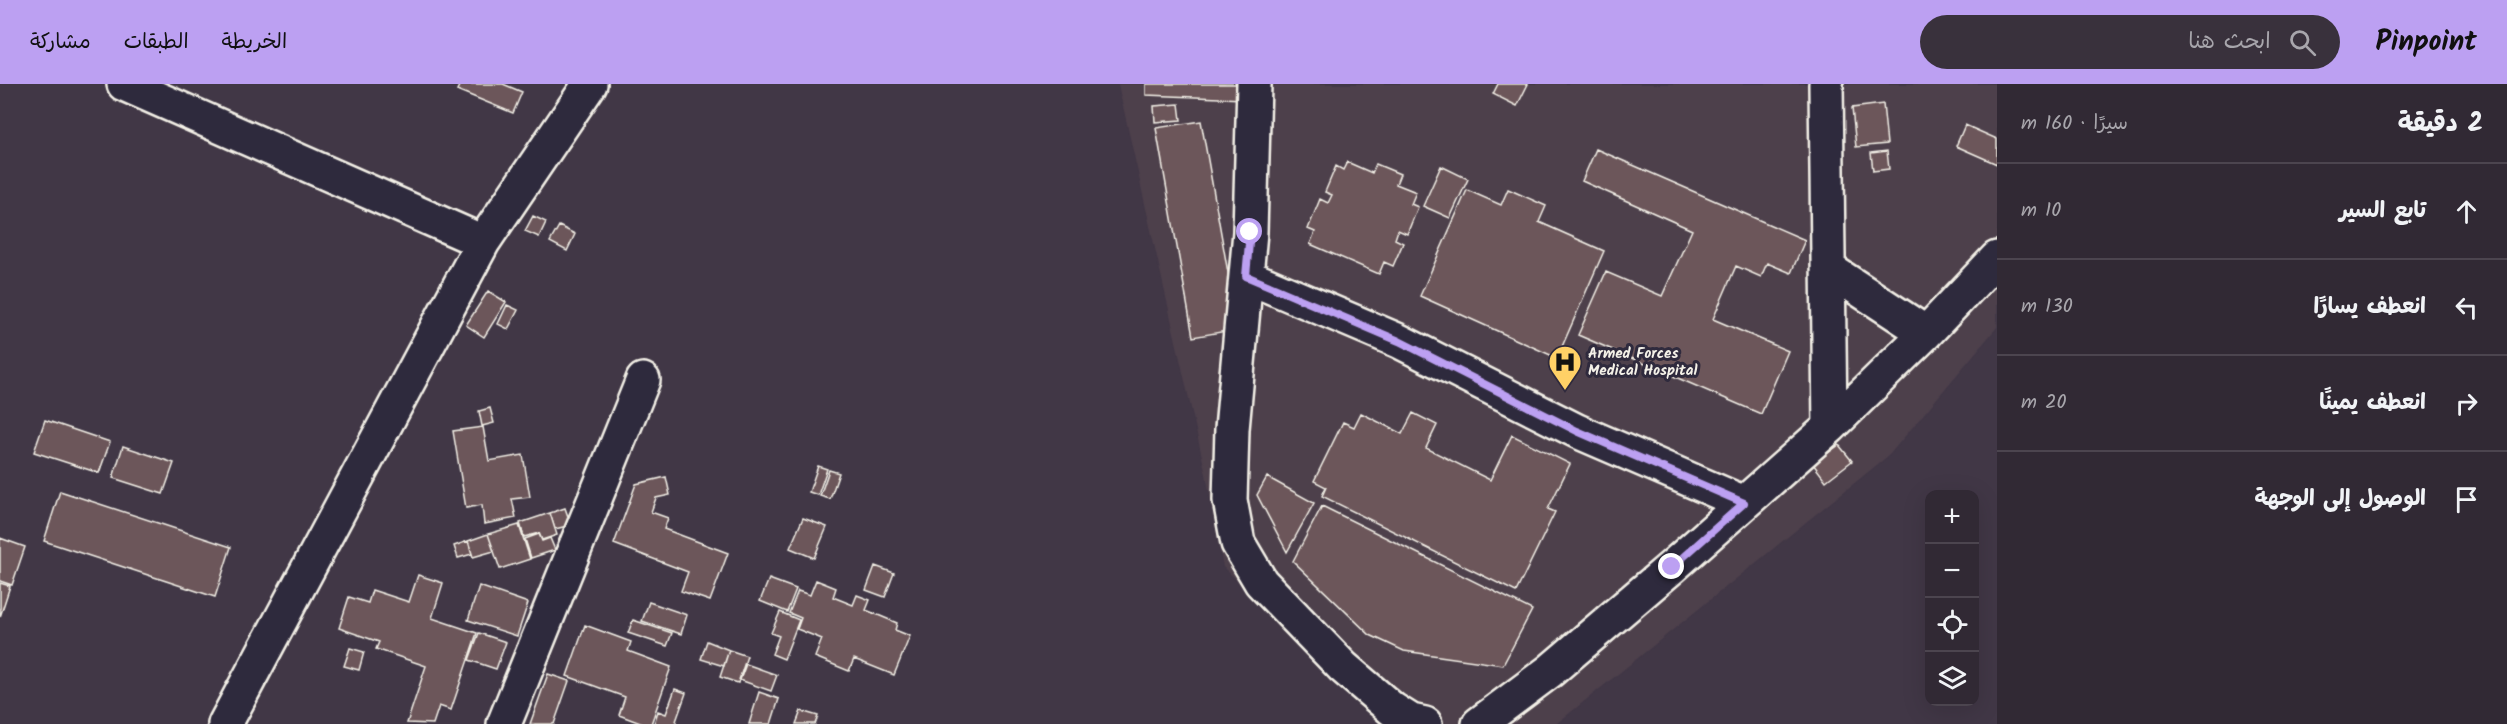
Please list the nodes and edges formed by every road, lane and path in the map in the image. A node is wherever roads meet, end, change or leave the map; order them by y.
1 (124, 84) edge
2 (590, 84) edge
3 (1254, 84) edge
4 (1826, 84) edge
5 (483, 242) junction
6 (1997, 258) edge
7 (1830, 270) junction
8 (1246, 276) junction
9 (1926, 333) junction
10 (643, 380) dead end
11 (1830, 427) junction
12 (1744, 503) junction
13 (225, 724) edge
14 (504, 724) edge
15 (1425, 724) edge
16 (1479, 724) edge

1 - 5 street
2 - 5 street
3 - 8 street
4 - 7 street
5 - 13 street
6 - 9 street
7 - 9 street
7 - 11 street
8 - 12 street
8 - 15 street
9 - 11 street
10 - 14 street
11 - 12 street
12 - 16 street

